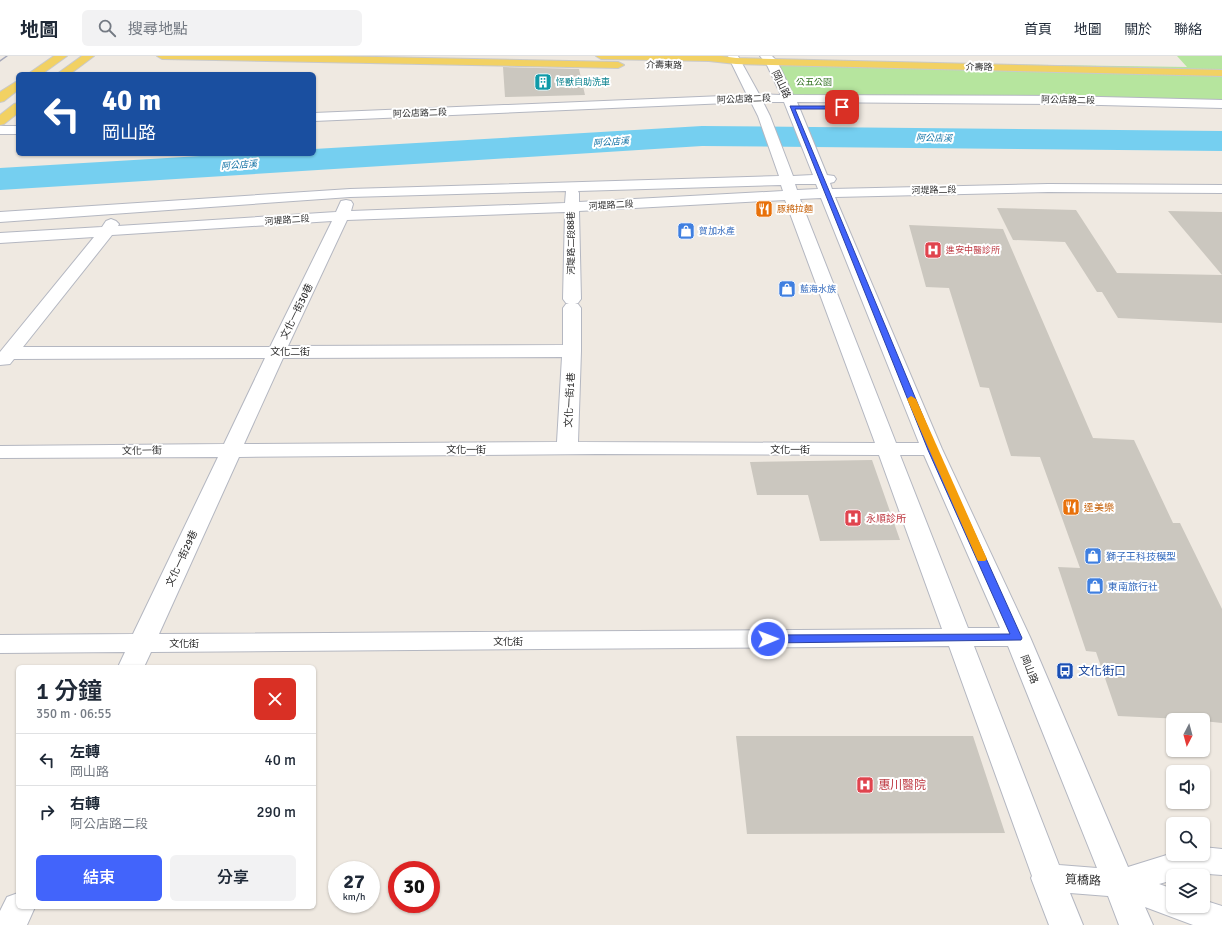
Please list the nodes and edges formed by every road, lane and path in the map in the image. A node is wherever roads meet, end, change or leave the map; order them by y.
1 (62, 56) edge
2 (89, 56) edge
3 (162, 56) edge
4 (602, 56) edge
5 (735, 59) edge
6 (768, 59) edge
7 (37, 72) edge
8 (66, 72) edge
9 (1222, 73) edge
10 (16, 86) edge
11 (0, 98) edge
12 (1222, 104) edge
13 (759, 107) junction
14 (793, 107) junction
15 (16, 109) edge
16 (1222, 111) edge
17 (316, 117) edge
18 (0, 121) edge
19 (316, 127) edge
20 (0, 130) edge
21 (16, 130) edge
22 (16, 139) edge
23 (0, 140) edge
24 (846, 178) dead end
25 (822, 179) junction
26 (787, 180) junction
27 (573, 186) junction
28 (1222, 188) edge
29 (350, 193) junction
30 (571, 207) junction
31 (118, 209) junction
32 (342, 216) junction
33 (0, 217) edge
34 (107, 231) junction
35 (0, 238) edge
36 (572, 351) junction
37 (277, 352) junction
38 (4, 359) edge
39 (566, 448) junction
40 (231, 449) junction
41 (888, 450) junction
42 (932, 450) junction
43 (0, 452) edge
44 (958, 638) junction
45 (1017, 638) junction
46 (0, 644) edge
47 (142, 644) junction
48 (132, 665) edge
49 (1222, 862) edge
50 (1047, 878) junction
51 (1118, 883) junction
52 (1166, 900) edge
53 (18, 909) edge
54 (1200, 913) edge
55 (1222, 921) edge
56 (10, 925) edge
57 (1066, 925) edge
58 (1136, 925) edge

1 - 7 main road
2 - 8 main road
3 - 5 main road, 介壽東路
4 - 5 main road, 介壽東路
5 - 6 main road, 介壽路
5 - 13 street
6 - 9 main road, 介壽路
6 - 14 street, 岡山路
10 - 11 main road
12 - 14 street, 阿公店路二段
13 - 14 street, 阿公店路二段
13 - 17 street, 阿公店路二段
13 - 19 street, 阿公店路二段
13 - 26 street
14 - 16 street, 阿公店路二段
14 - 25 street, 岡山路
15 - 18 main road
20 - 21 street
22 - 23 street
24 - 25 street, 河堤路二段
25 - 26 street, 河堤路二段
25 - 28 street, 河堤路二段
25 - 42 street, 岡山路
26 - 27 street, 河堤路二段
26 - 30 street, 河堤路二段
26 - 41 street
27 - 29 street, 河堤路二段
27 - 30 street, 河堤路二段88巷
29 - 31 street, 河堤路二段
29 - 32 street, 文化一街30巷
30 - 32 street, 河堤路二段
30 - 36 street, 河堤路二段88巷
31 - 33 street, 河堤路二段
31 - 34 street
32 - 34 street, 河堤路二段
32 - 37 street, 文化一街30巷
34 - 35 street, 河堤路二段
34 - 38 street
36 - 37 street, 文化二街
36 - 39 street, 文化一街1巷
37 - 38 street, 文化二街
37 - 40 street, 文化一街30巷
39 - 40 street, 文化一街
39 - 41 street, 文化一街
40 - 43 street, 文化一街
40 - 47 street, 文化一街29巷
41 - 42 street, 文化一街
41 - 44 street
42 - 45 street, 岡山路
44 - 45 street, 文化街
44 - 47 street, 文化街
44 - 50 street
45 - 51 street, 岡山路
46 - 47 street, 文化街
47 - 48 street, 文化一街29巷
49 - 51 street, 筧橋路
50 - 51 street, 筧橋路
50 - 57 street
51 - 52 street, 筧橋路
51 - 58 street, 岡山路
53 - 56 street
54 - 55 street

